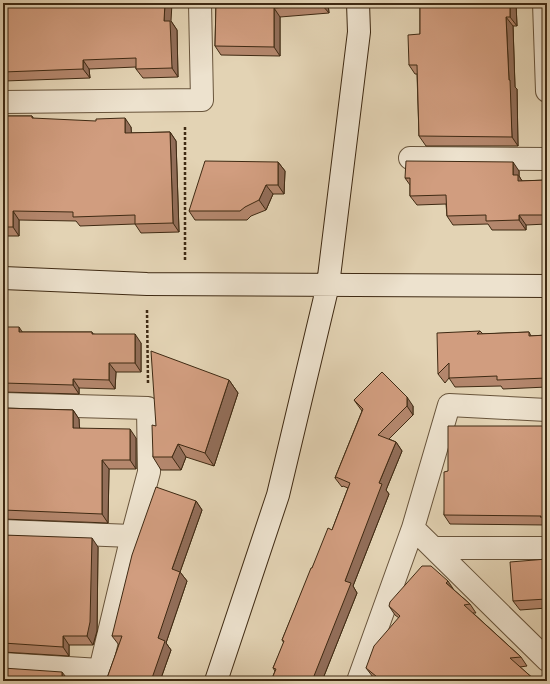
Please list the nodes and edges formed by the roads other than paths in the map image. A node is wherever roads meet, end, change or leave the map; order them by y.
1 (200, 3) edge
2 (358, 3) edge
3 (544, 3) edge
4 (547, 91) edge
5 (3, 102) edge
6 (410, 158) dead end
7 (547, 159) edge
8 (3, 278) edge
9 (328, 285) junction
10 (547, 286) edge
11 (3, 404) edge
12 (547, 410) edge
13 (413, 528) junction
14 (3, 531) edge
15 (132, 536) junction
16 (434, 548) junction
17 (547, 548) edge
18 (547, 660) edge
19 (3, 664) edge
20 (99, 676) edge
21 (216, 681) edge
22 (358, 681) edge

1 - 5 street
2 - 9 street
3 - 4 street
6 - 7 street
8 - 9 street
9 - 10 street
9 - 21 street
11 - 15 street
12 - 13 street
13 - 16 street
13 - 22 street
14 - 15 street
15 - 20 street
16 - 17 street
16 - 18 street
19 - 20 street

